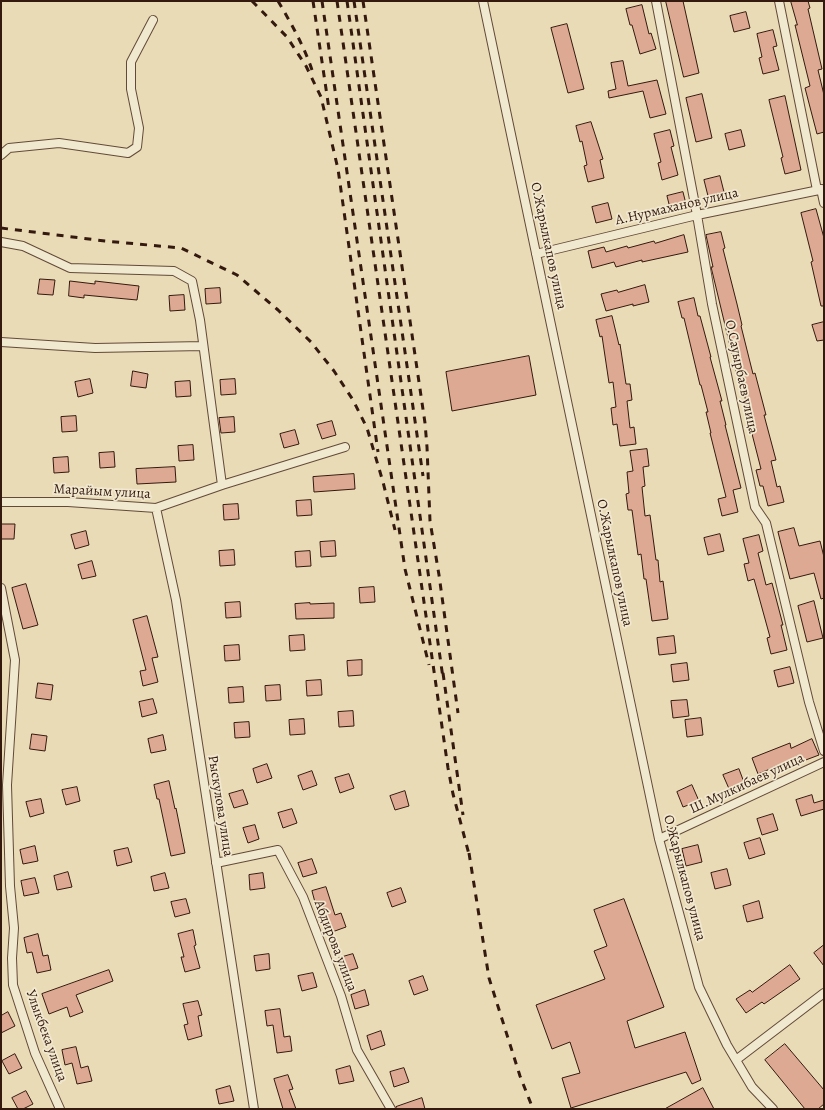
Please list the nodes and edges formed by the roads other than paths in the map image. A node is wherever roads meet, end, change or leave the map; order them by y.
1 (483, 1) edge
2 (656, 1) edge
3 (779, 1) edge
4 (153, 20) dead end
5 (1, 155) edge
6 (821, 189) edge
7 (824, 203) edge
8 (697, 215) junction
9 (1, 242) edge
10 (536, 254) junction
11 (1, 342) edge
12 (203, 346) junction
13 (345, 446) dead end
14 (222, 485) junction
15 (1, 502) edge
16 (156, 508) junction
17 (1, 588) edge
18 (824, 751) edge
19 (824, 762) edge
20 (658, 839) junction
21 (216, 863) junction
22 (824, 993) edge
23 (736, 1060) junction
24 (60, 1109) edge
25 (254, 1109) edge
26 (391, 1109) edge
27 (773, 1109) edge

1 - 10 street, О.Жарылкапов улица
2 - 8 street, О.Сауырбаев улица
3 - 6 street
4 - 5 street
6 - 7 street
6 - 8 street, А.Нурмаханов улица
8 - 10 street, А.Нурмаханов улица
8 - 18 street, О.Сауырбаев улица
9 - 12 street
10 - 20 street, О.Жарылкапов улица
11 - 12 street
12 - 14 street
13 - 14 street, Марайым улица
14 - 16 street, Марайым улица
15 - 16 street, Марайым улица
16 - 21 street, Рыскулова улица
17 - 24 street, Улыкбека улица
19 - 20 street, Ш.Мулкибаев улица
20 - 23 street, О.Жарылкапов улица
21 - 25 street, Рыскулова улица
21 - 26 street, Абдирова улица
22 - 23 street
23 - 27 street, О.Жарылкапов улица

